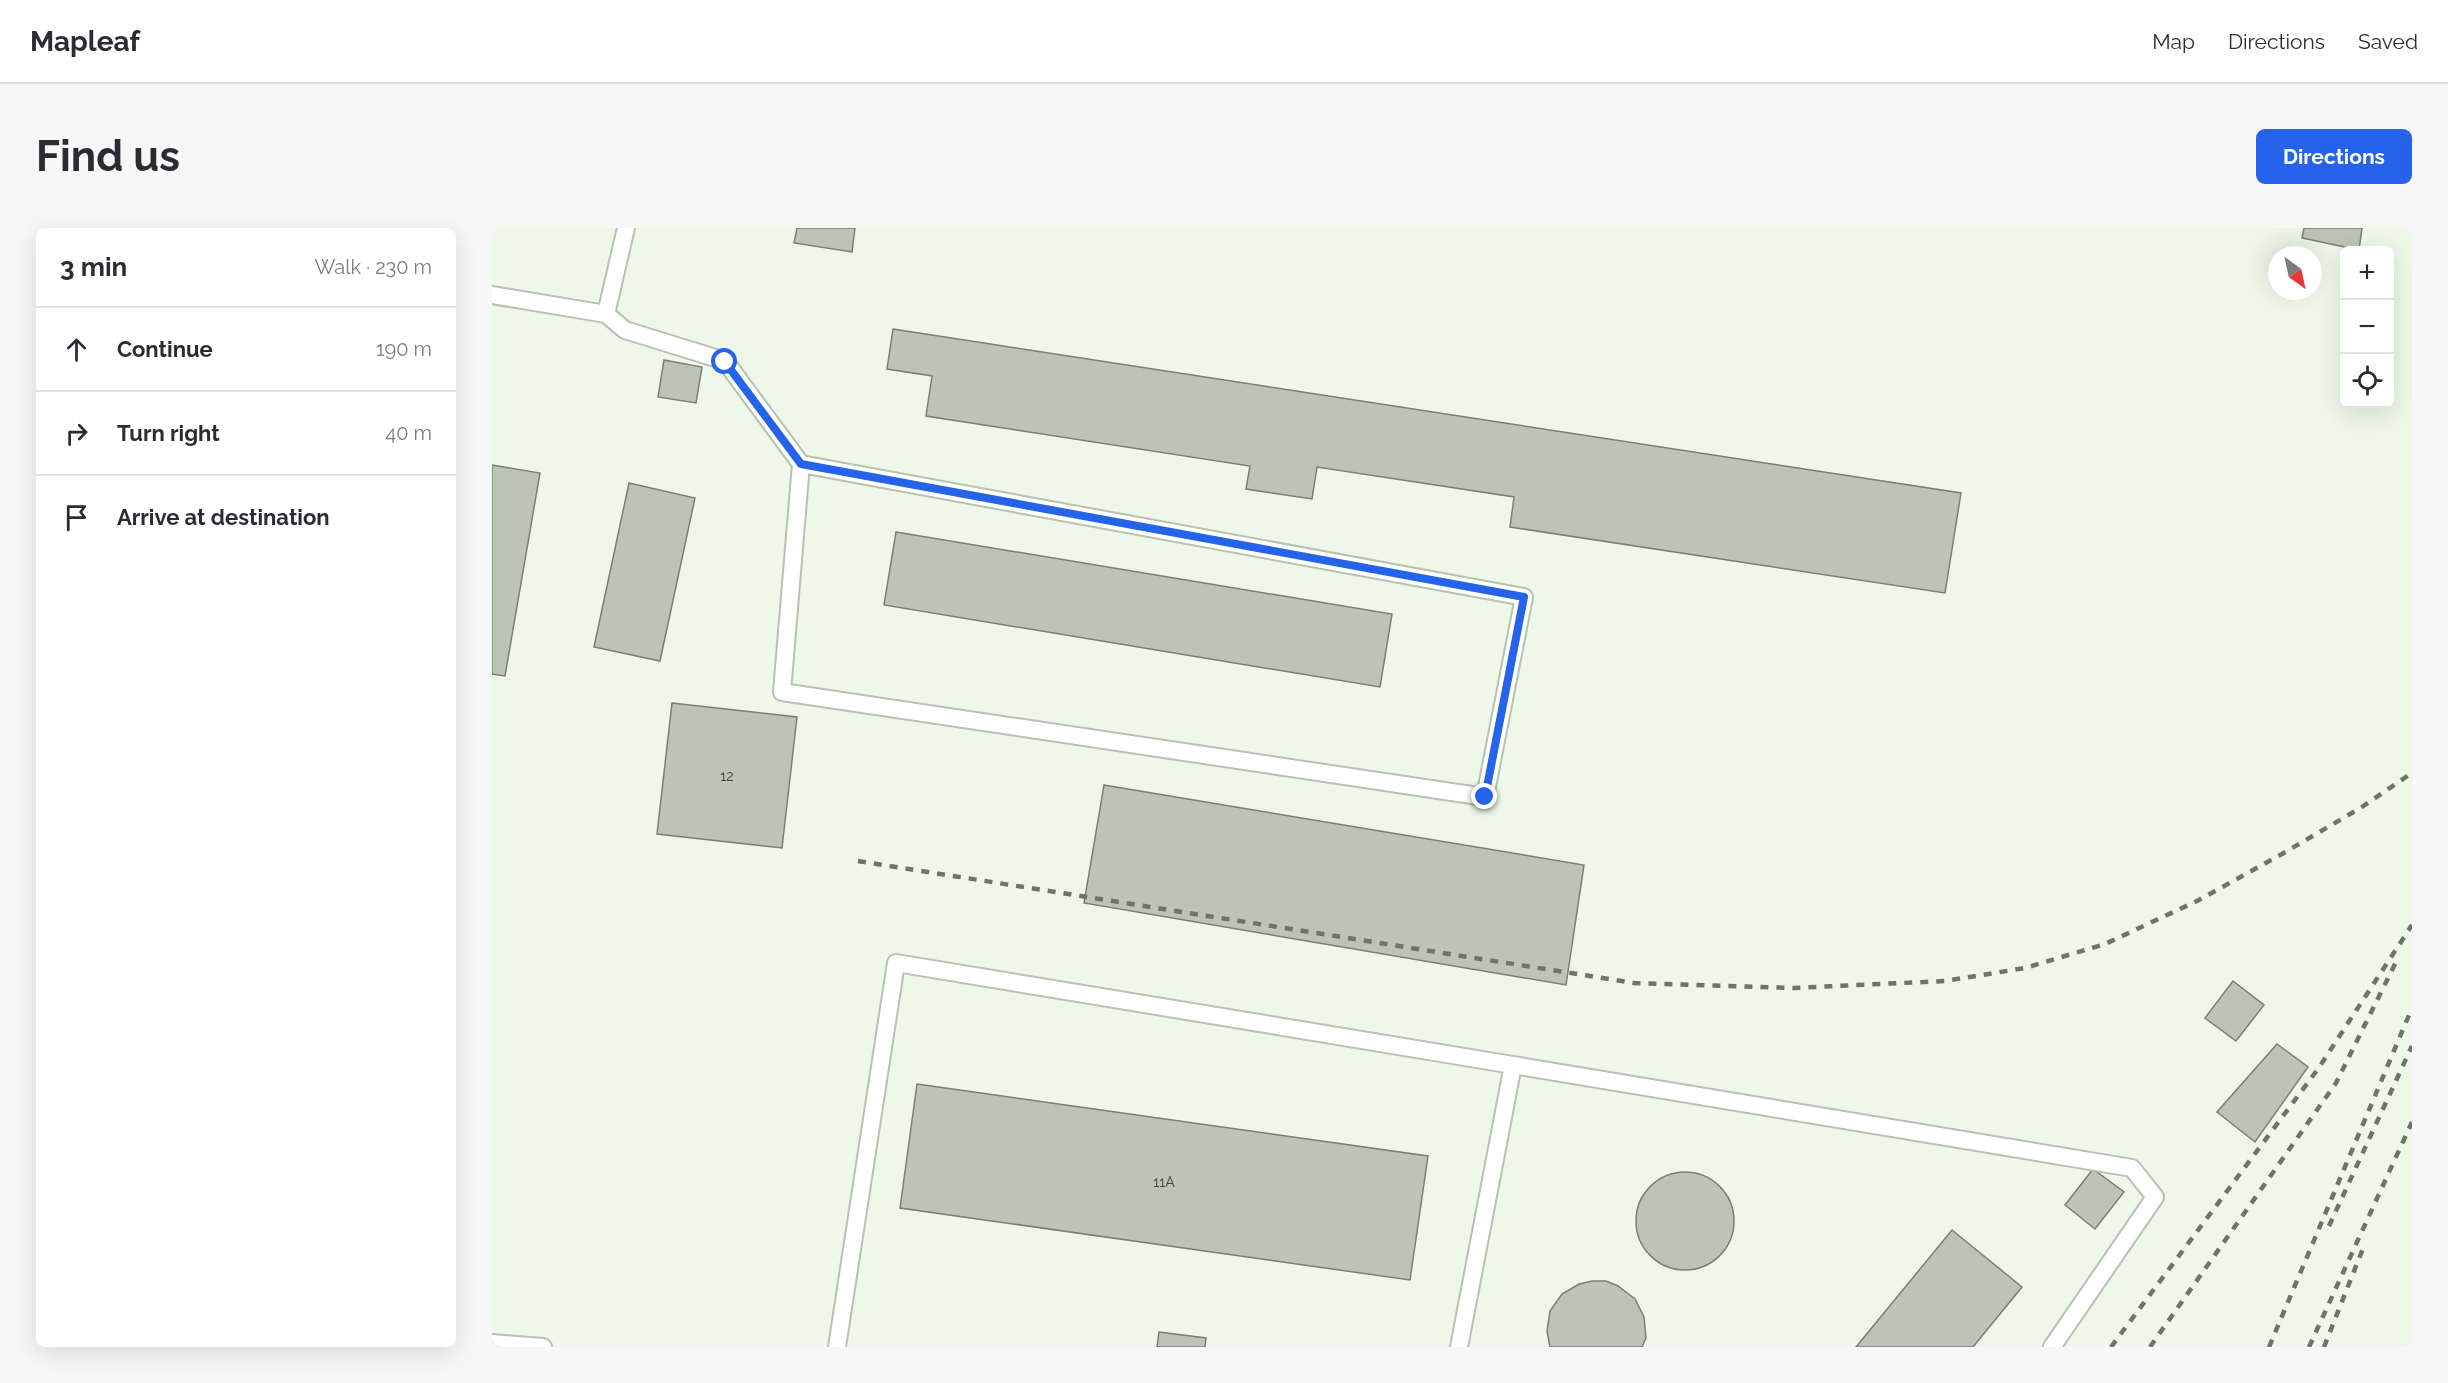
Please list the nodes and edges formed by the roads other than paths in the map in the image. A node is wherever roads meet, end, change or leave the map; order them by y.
1 (626, 228) edge
2 (492, 295) edge
3 (606, 314) junction
4 (801, 464) junction
5 (1513, 1065) junction
6 (492, 1343) edge
7 (543, 1347) edge
8 (837, 1347) edge
9 (1459, 1347) edge
10 (2052, 1347) edge

1 - 3 lane
2 - 3 lane
3 - 4 lane
4 - 4 lane
5 - 8 lane
5 - 9 lane
5 - 10 lane
6 - 7 lane

